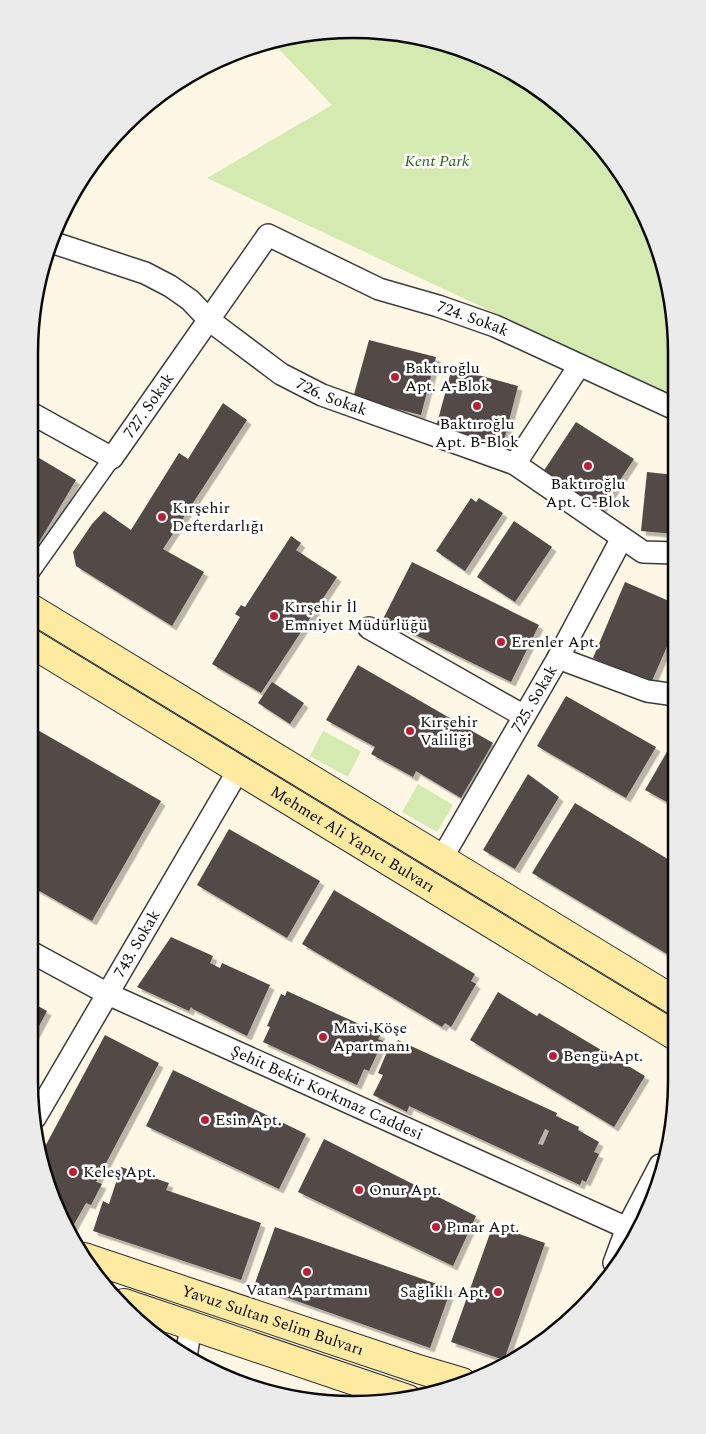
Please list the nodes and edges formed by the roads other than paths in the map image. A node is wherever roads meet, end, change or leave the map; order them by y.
1 (268, 236) joint
2 (57, 244) edge
3 (209, 320) junction
4 (578, 366) junction
5 (668, 406) edge
6 (38, 417) edge
7 (112, 458) junction
8 (515, 464) junction
9 (622, 538) junction
10 (668, 553) edge
11 (38, 562) edge
12 (38, 612) edge
13 (369, 628) dead end
14 (38, 647) edge
15 (558, 658) junction
16 (668, 695) edge
17 (524, 716) junction
18 (239, 770) junction
19 (442, 858) junction
20 (38, 956) edge
21 (108, 994) junction
22 (668, 996) edge
23 (668, 1032) edge
24 (38, 1102) edge
25 (653, 1178) edge
26 (627, 1228) junction
27 (619, 1250) edge
28 (93, 1259) edge
29 (132, 1306) edge
30 (191, 1326) junction
31 (187, 1349) edge
32 (455, 1380) edge
33 (393, 1394) edge

1 - 3 street, 727. Sokak
1 - 4 street, 724. Sokak
2 - 3 street, 726. Sokak
3 - 7 street, 727. Sokak
3 - 8 street, 726. Sokak
4 - 5 street, 724. Sokak
4 - 8 street
6 - 7 street
7 - 11 street, 727. Sokak
8 - 9 street, 726. Sokak
9 - 10 street, 726. Sokak
9 - 15 street, 725. Sokak
12 - 19 main road, Mehmet Ali Yapıcı Bulvarı
13 - 17 street
14 - 18 main road, Mehmet Ali Yapıcı Bulvarı
15 - 16 street
15 - 17 street, 725. Sokak
17 - 19 street, 725. Sokak
18 - 21 street, 743. Sokak
18 - 23 main road, Mehmet Ali Yapıcı Bulvarı
19 - 22 main road, Mehmet Ali Yapıcı Bulvarı
20 - 21 street, Şehit Bekir Korkmaz Caddesi
21 - 24 street, 743. Sokak
21 - 26 street, Şehit Bekir Korkmaz Caddesi
25 - 26 street
26 - 27 street
28 - 32 main road, Yavuz Sultan Selim Bulvarı
29 - 30 main road, Yavuz Sultan Selim Bulvarı
30 - 31 street
30 - 33 main road, Yavuz Sultan Selim Bulvarı

